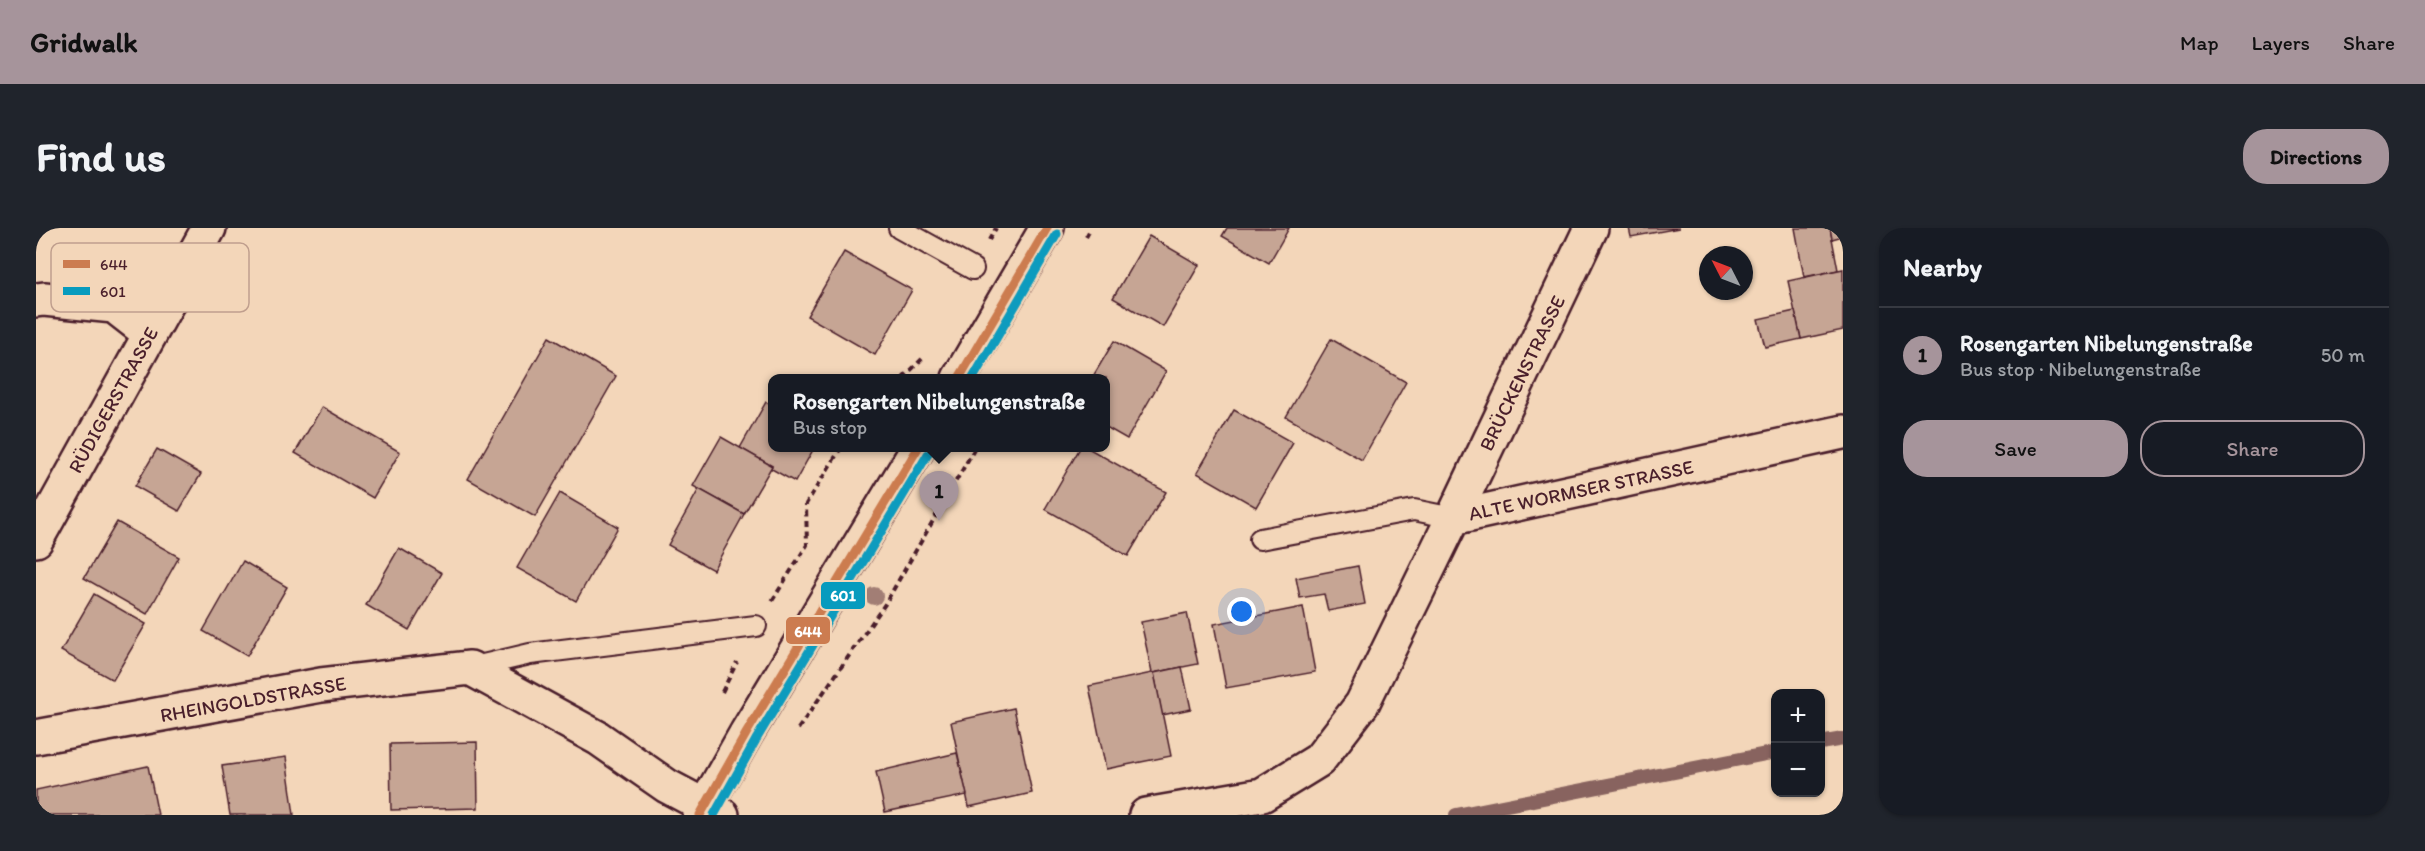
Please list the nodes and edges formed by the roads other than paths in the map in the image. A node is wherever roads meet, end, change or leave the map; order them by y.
1 (209, 228) edge
2 (899, 228) edge
3 (1047, 228) edge
4 (1591, 228) edge
5 (201, 243) edge
6 (972, 269) dead end
7 (36, 300) edge
8 (51, 300) edge
9 (122, 312) edge
10 (162, 312) edge
11 (150, 334) junction
12 (961, 374) edge
13 (1843, 432) edge
14 (915, 452) edge
15 (1453, 518) junction
16 (1260, 539) dead end
17 (36, 540) edge
18 (756, 626) dead end
19 (471, 668) junction
20 (36, 737) edge
21 (709, 812) edge
22 (1146, 815) edge

1 - 5 street, RÜDIGERSTRASSE
2 - 6 lane
3 - 12 street
4 - 15 street, BRÜCKENSTRASSE
7 - 8 street
9 - 11 street
10 - 11 street, RÜDIGERSTRASSE
11 - 17 street, RÜDIGERSTRASSE
13 - 15 street, ALTE WORMSER STRASSE
14 - 21 street
15 - 16 lane
15 - 22 street, ALTE WORMSER STRASSE
18 - 19 lane, RHEINGOLDSTRASSE
19 - 20 street, RHEINGOLDSTRASSE
19 - 21 street

